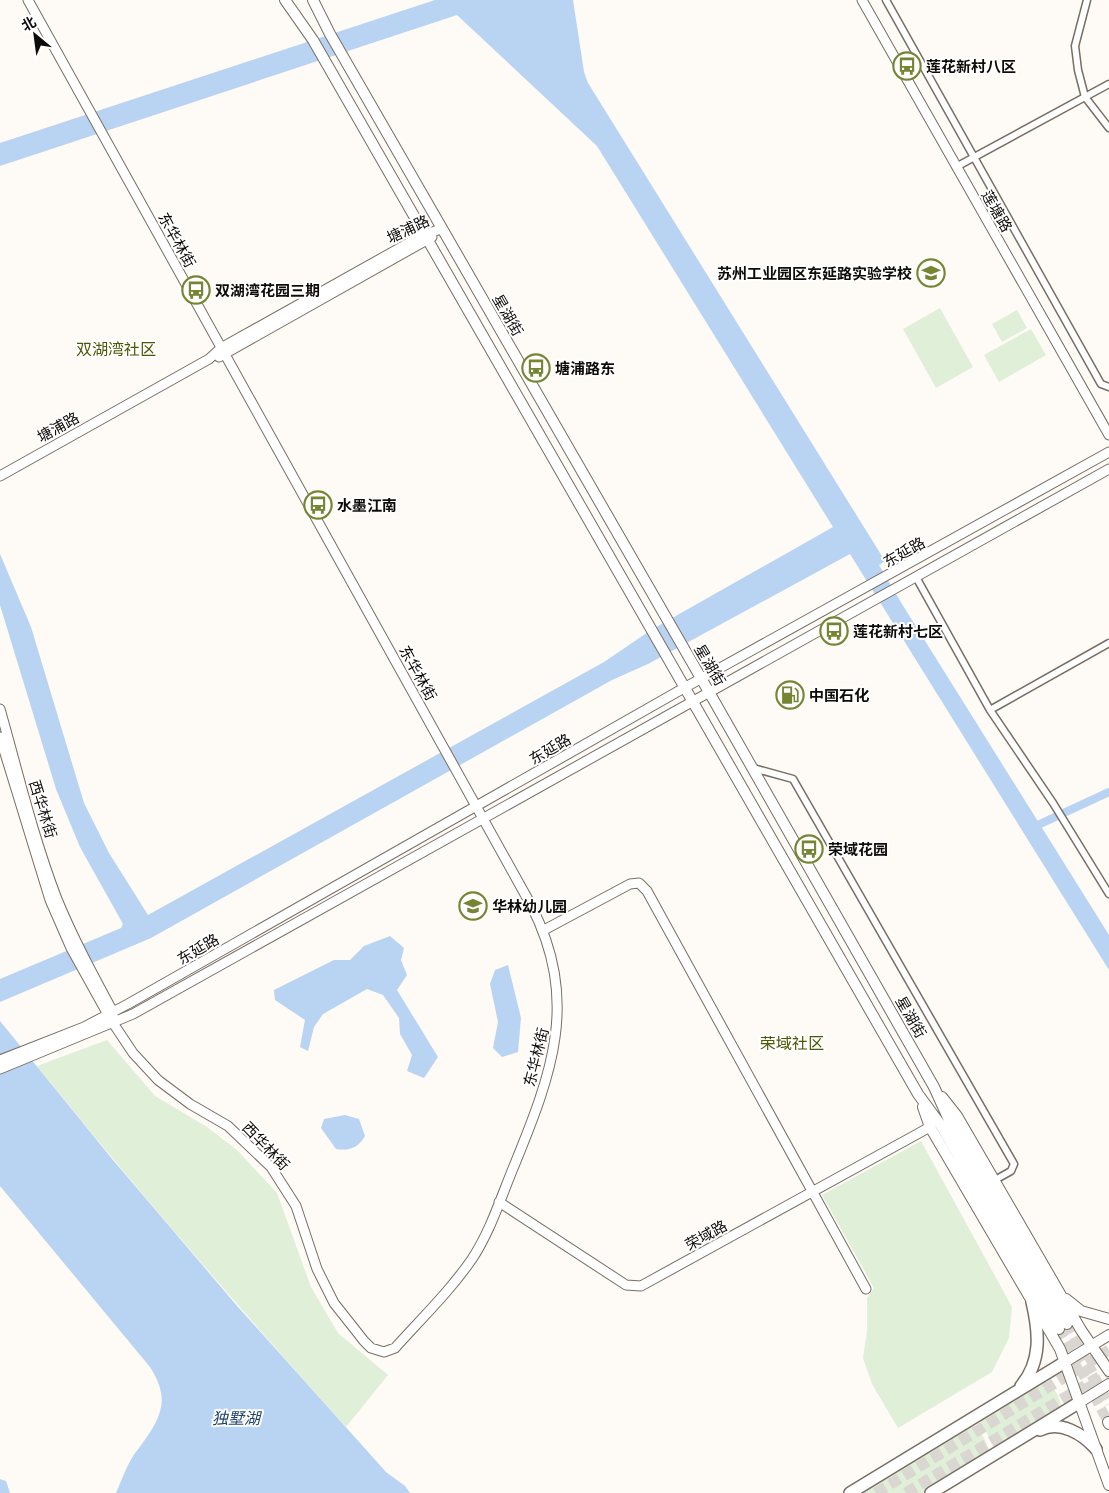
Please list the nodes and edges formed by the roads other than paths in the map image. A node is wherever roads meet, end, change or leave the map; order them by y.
1 (28, 0) edge
2 (285, 0) edge
3 (293, 0) edge
4 (308, 0) edge
5 (312, 0) edge
6 (862, 0) edge
7 (886, 0) edge
8 (1087, 0) edge
9 (324, 24) junction
10 (311, 38) junction
11 (1109, 84) edge
12 (1084, 97) junction
13 (1109, 128) edge
14 (974, 157) junction
15 (956, 167) junction
16 (441, 229) junction
17 (425, 238) junction
18 (223, 352) junction
19 (1109, 387) edge
20 (1109, 435) edge
21 (1109, 452) edge
22 (1109, 470) edge
23 (0, 476) edge
24 (916, 577) junction
25 (1109, 643) edge
26 (701, 679) junction
27 (684, 688) junction
28 (709, 692) junction
29 (692, 702) junction
30 (0, 709) edge
31 (990, 710) junction
32 (0, 737) edge
33 (752, 768) junction
34 (478, 806) junction
35 (484, 818) junction
36 (1109, 894) edge
37 (544, 930) junction
38 (74, 947) junction
39 (110, 1014) junction
40 (114, 1023) junction
41 (38, 1050) junction
42 (0, 1060) edge
43 (0, 1069) edge
44 (934, 1087) junction
45 (918, 1094) junction
46 (930, 1127) junction
47 (995, 1180) junction
48 (813, 1191) junction
49 (499, 1202) junction
50 (866, 1289) dead end
51 (1059, 1292) junction
52 (1032, 1302) junction
53 (1109, 1319) edge
54 (1109, 1335) edge
55 (1092, 1345) junction
56 (371, 1348) joint
57 (1065, 1362) junction
58 (1109, 1371) edge
59 (1109, 1384) edge
60 (1017, 1391) junction
61 (1080, 1402) junction
62 (1009, 1446) junction
63 (1096, 1449) junction
64 (1101, 1460) junction
65 (1109, 1471) edge
66 (1109, 1484) edge
67 (850, 1493) edge
68 (931, 1493) edge

1 - 18 street, 东华林街
2 - 10 main road, 星湖街
3 - 10 main road, 星湖街
4 - 9 main road, 星湖街
5 - 9 main road, 星湖街
6 - 15 street, 莲塘路
7 - 14 street
8 - 12 street
9 - 16 main road, 星湖街
10 - 17 main road, 星湖街
11 - 12 street
12 - 13 street
12 - 14 street
14 - 15 street
14 - 19 street
15 - 20 street, 莲塘路
16 - 17 street, 塘浦路
16 - 26 main road, 星湖街
17 - 18 street, 塘浦路
17 - 27 main road, 星湖街
18 - 23 street, 塘浦路
18 - 34 street, 东华林街
21 - 26 street, 东延路
22 - 24 street, 东延路
24 - 28 street, 东延路
24 - 31 street
25 - 31 street
26 - 27 street, 东延路
26 - 28 main road, 星湖街
27 - 29 main road, 星湖街
27 - 34 street, 东延路
28 - 29 street, 东延路
28 - 33 main road, 星湖街
29 - 35 street, 东延路
29 - 45 main road, 星湖街
30 - 38 street, 西华林街
31 - 36 street
32 - 38 street, 西华林街
33 - 44 main road, 星湖街
33 - 47 street
34 - 35 street, 东华林街
34 - 39 street, 东延路
35 - 37 street, 东华林街
35 - 40 street, 东延路
37 - 48 street
37 - 49 street, 东华林街
38 - 39 street, 西华林街
39 - 40 street, 西华林街
39 - 41 street, 东延路
40 - 41 street, 东延路
40 - 56 street, 西华林街
41 - 42 street, 东延路
41 - 43 street, 东延路
44 - 45 main road, 星湖街
44 - 47 main road
45 - 46 main road
46 - 48 street, 荣域路
46 - 52 main road
47 - 51 main road
48 - 49 street, 荣域路
48 - 50 street
49 - 56 street, 东华林街
51 - 53 main road
51 - 55 main road
52 - 57 main road
52 - 60 highway
54 - 55 main road
55 - 57 main road
55 - 58 main road
57 - 60 highway
57 - 61 main road
59 - 61 main road
60 - 67 highway
61 - 62 highway
61 - 63 main road
62 - 63 highway
62 - 68 highway
63 - 64 main road
64 - 65 main road
64 - 66 main road

